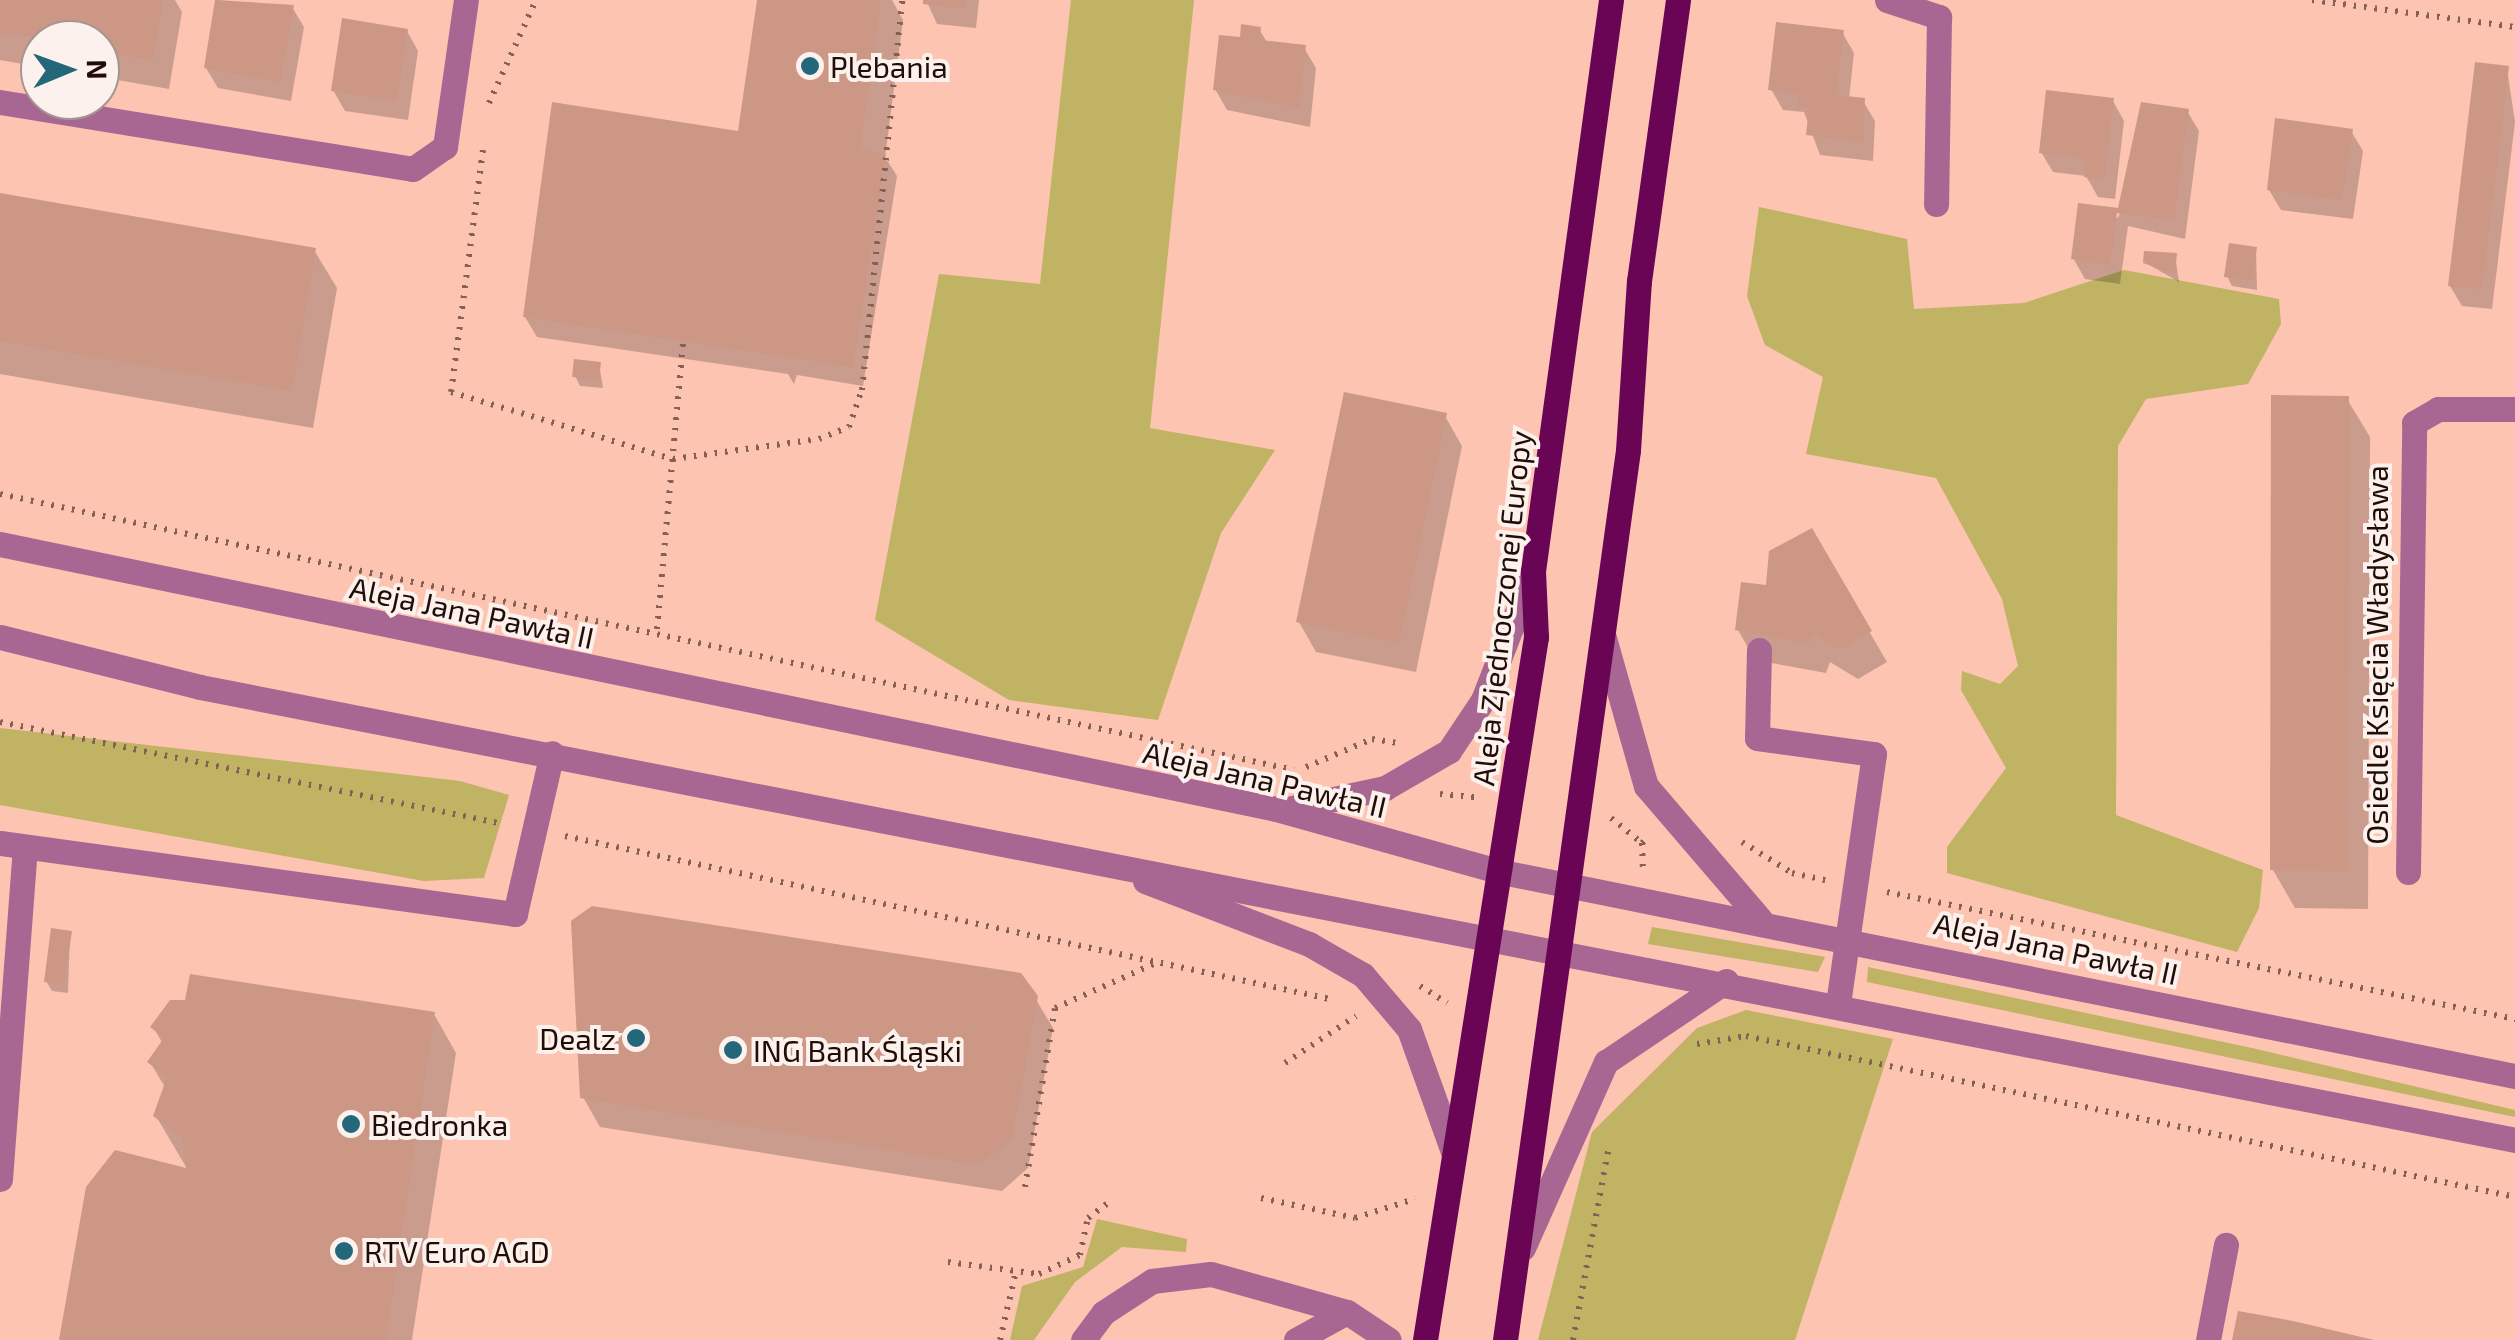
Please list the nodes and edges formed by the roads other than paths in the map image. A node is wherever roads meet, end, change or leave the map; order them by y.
1 (466, 0) edge
2 (1611, 0) edge
3 (1678, 0) edge
4 (1887, 0) edge
5 (0, 102) edge
6 (1936, 204) dead end
7 (2515, 409) edge
8 (0, 544) edge
9 (1533, 571) junction
10 (1602, 634) junction
11 (0, 637) edge
12 (1759, 650) dead end
13 (552, 753) junction
14 (1276, 810) junction
15 (12, 845) edge
16 (1080, 856) junction
17 (1502, 872) junction
18 (2408, 872) dead end
19 (1570, 882) junction
20 (1760, 919) junction
21 (1488, 937) junction
22 (1852, 939) junction
23 (1560, 950) junction
24 (1726, 981) junction
25 (1838, 1004) junction
26 (2515, 1076) edge
27 (2515, 1140) edge
28 (1453, 1152) junction
29 (0, 1180) edge
30 (2226, 1244) dead end
31 (1518, 1262) junction
32 (1348, 1312) junction
33 (1082, 1340) edge
34 (1296, 1340) edge
35 (1389, 1340) edge
36 (1424, 1340) edge
37 (1505, 1340) edge
38 (2208, 1340) edge

1 - 5 street
2 - 9 main road, Aleja Zjednoczonej Europy
3 - 10 main road
4 - 6 street
7 - 18 street, Osiedle Księcia Władysława
8 - 14 street, Aleja Jana Pawła II
9 - 14 street
9 - 17 main road, Aleja Zjednoczonej Europy
10 - 19 main road
10 - 20 street
11 - 13 street
12 - 22 street
13 - 15 street
13 - 16 street
14 - 17 street, Aleja Jana Pawła II
15 - 29 street
16 - 21 street
16 - 28 street
17 - 19 street, Aleja Jana Pawła II
17 - 21 main road, Aleja Zjednoczonej Europy
19 - 20 street, Aleja Jana Pawła II
19 - 23 main road
20 - 22 street, Aleja Jana Pawła II
21 - 23 street
21 - 28 main road, Aleja Zjednoczonej Europy
22 - 25 street
22 - 26 street, Aleja Jana Pawła II
23 - 24 street
23 - 31 main road
24 - 25 street
24 - 31 street
25 - 27 street
28 - 36 main road, Aleja Zjednoczonej Europy
30 - 38 street
31 - 37 main road
32 - 33 street
32 - 34 street
32 - 35 street

